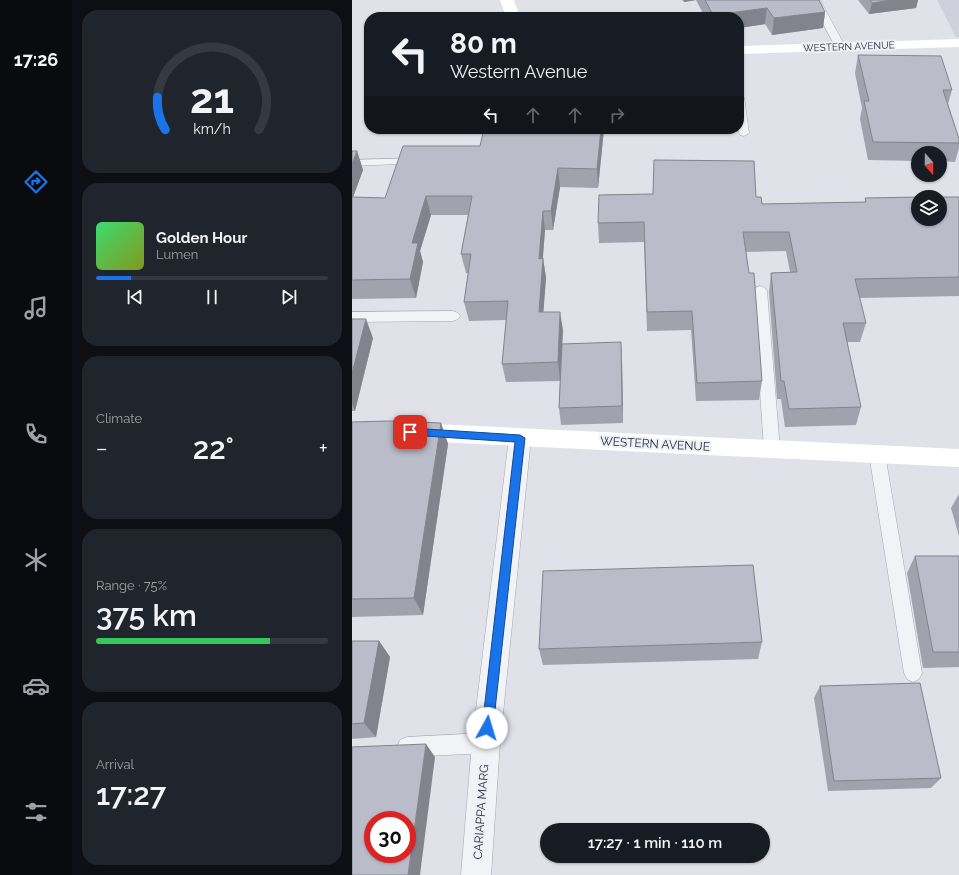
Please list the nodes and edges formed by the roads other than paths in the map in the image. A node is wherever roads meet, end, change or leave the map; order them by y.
1 (507, 0) edge
2 (815, 0) edge
3 (511, 12) edge
4 (959, 43) edge
5 (840, 46) junction
6 (744, 50) edge
7 (428, 161) edge
8 (352, 163) edge
9 (760, 291) dead end
10 (452, 316) dead end
11 (352, 317) edge
12 (399, 431) edge
13 (520, 438) junction
14 (772, 449) junction
15 (877, 454) junction
16 (959, 458) edge
17 (913, 674) dead end
18 (486, 743) junction
19 (391, 748) edge
20 (476, 875) edge

1 - 3 street
2 - 5 lane
4 - 5 street, WESTERN AVENUE
5 - 6 street, WESTERN AVENUE
7 - 8 lane
9 - 14 lane
10 - 11 lane
12 - 13 street, WESTERN AVENUE
13 - 14 street, WESTERN AVENUE
13 - 18 street, CARIAPPA MARG
14 - 15 street, WESTERN AVENUE
15 - 16 street, WESTERN AVENUE
15 - 17 lane
18 - 19 lane
18 - 20 street, CARIAPPA MARG

